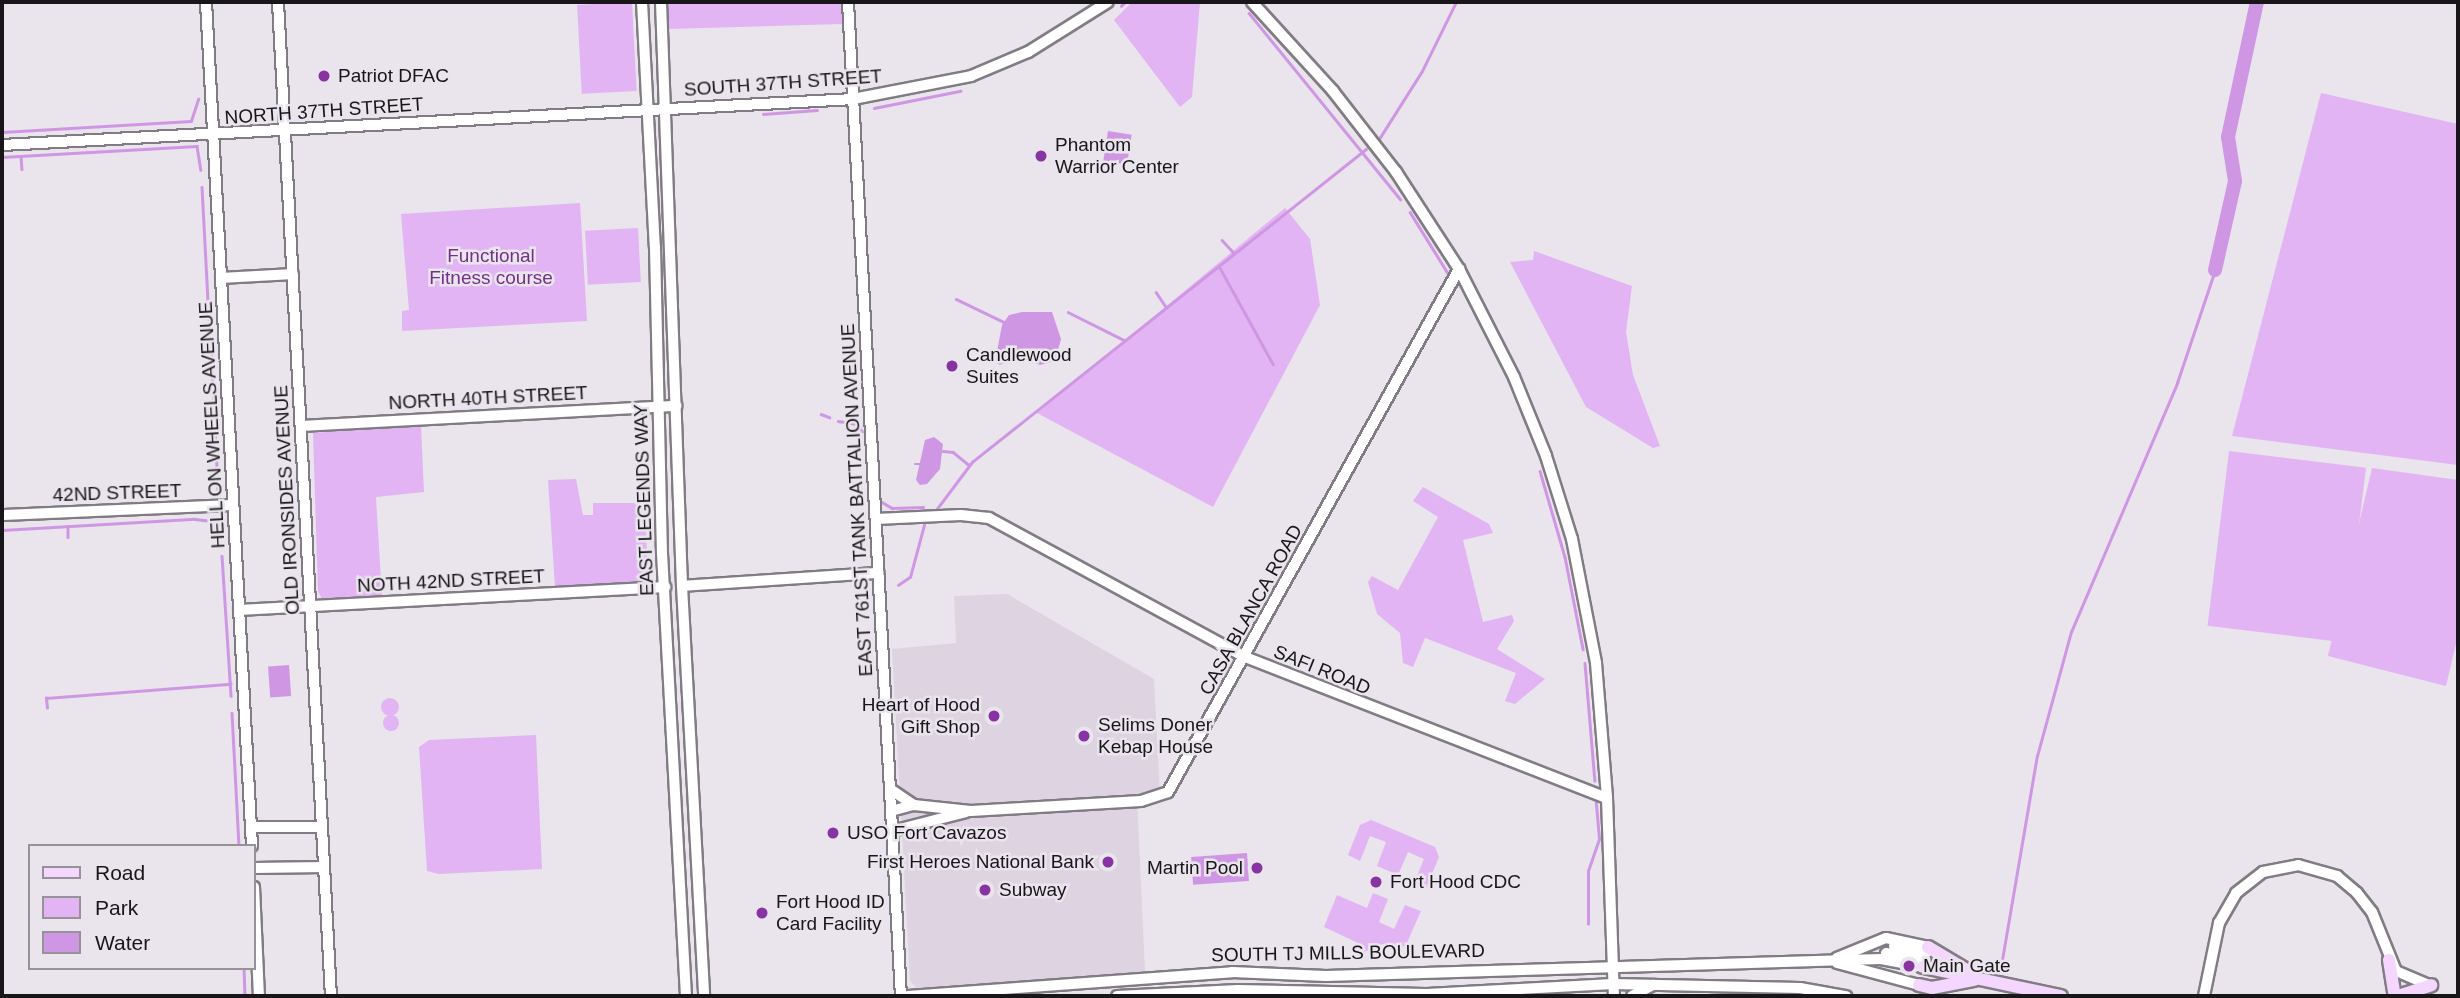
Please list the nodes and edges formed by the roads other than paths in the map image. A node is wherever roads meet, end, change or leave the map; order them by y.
1 (206, 2) edge
2 (278, 2) edge
3 (642, 2) edge
4 (661, 2) edge
5 (848, 2) edge
6 (1108, 2) edge
7 (1252, 2) edge
8 (853, 99) junction
9 (667, 108) junction
10 (649, 109) junction
11 (285, 131) junction
12 (214, 135) junction
13 (2, 145) edge
14 (1459, 269) junction
15 (293, 274) junction
16 (221, 278) junction
17 (658, 407) junction
18 (676, 407) junction
19 (301, 426) junction
20 (233, 505) junction
21 (2, 515) edge
22 (876, 519) junction
23 (663, 553) junction
24 (879, 573) junction
25 (682, 586) junction
26 (665, 587) junction
27 (311, 606) junction
28 (239, 610) junction
29 (683, 615) junction
30 (1245, 657) junction
31 (890, 789) junction
32 (1607, 798) junction
33 (914, 805) junction
34 (891, 811) junction
35 (971, 811) junction
36 (251, 827) junction
37 (322, 827) junction
38 (892, 831) junction
39 (251, 844) edge
40 (324, 867) junction
41 (256, 868) edge
42 (256, 931) edge
43 (2389, 960) junction
44 (1830, 961) junction
45 (1612, 964) junction
46 (1924, 966) junction
47 (1326, 976) junction
48 (1981, 979) junction
49 (1613, 984) junction
50 (1655, 984) junction
51 (2431, 985) joint
52 (1327, 995) edge
53 (259, 996) edge
54 (331, 996) edge
55 (686, 996) edge
56 (704, 996) edge
57 (901, 996) edge
58 (908, 996) edge
59 (1117, 996) edge
60 (1614, 996) edge
61 (1632, 996) edge
62 (1846, 996) edge
63 (2061, 996) edge
64 (2204, 996) edge
65 (2397, 996) edge

1 - 12 street, HELL ON WHEELS AVENUE
2 - 11 street, OLD IRONSIDES AVENUE
3 - 10 street, EAST LEGENDS WAY
4 - 9 street, EAST LEGENDS WAY
5 - 8 street, EAST 761ST TANK BATTALION AVENUE
6 - 8 street, SOUTH 37TH STREET
7 - 14 street
8 - 9 street, SOUTH 37TH STREET
8 - 22 street, EAST 761ST TANK BATTALION AVENUE
9 - 10 street, SOUTH 37TH STREET
9 - 18 street, EAST LEGENDS WAY
10 - 11 street, NORTH 37TH STREET
10 - 17 street, EAST LEGENDS WAY
11 - 12 street, NORTH 37TH STREET
11 - 15 street, OLD IRONSIDES AVENUE
12 - 13 street, NORTH 37TH STREET
12 - 16 street, HELL ON WHEELS AVENUE
14 - 30 street, CASA BLANCA ROAD
14 - 32 street
15 - 16 street
15 - 19 street, OLD IRONSIDES AVENUE
16 - 20 street, HELL ON WHEELS AVENUE
17 - 18 street, NORTH 40TH STREET
17 - 19 street, NORTH 40TH STREET
17 - 23 street, EAST LEGENDS WAY
18 - 25 street, EAST LEGENDS WAY
19 - 27 street, OLD IRONSIDES AVENUE
20 - 21 street, 42ND STREET
20 - 28 street, HELL ON WHEELS AVENUE
22 - 24 street, EAST 761ST TANK BATTALION AVENUE
22 - 30 street, SAFI ROAD
23 - 25 street
23 - 26 street, EAST LEGENDS WAY
24 - 25 street
24 - 31 street, EAST 761ST TANK BATTALION AVENUE
25 - 29 street, EAST LEGENDS WAY
26 - 27 street, NOTH 42ND STREET
26 - 29 street
26 - 55 street, EAST LEGENDS WAY
27 - 28 street, NOTH 42ND STREET
27 - 37 street, OLD IRONSIDES AVENUE
28 - 36 street, HELL ON WHEELS AVENUE
29 - 56 street, EAST LEGENDS WAY
30 - 32 street, SAFI ROAD
30 - 35 street, CASA BLANCA ROAD
31 - 33 street, CASA BLANCA ROAD
31 - 34 street, EAST 761ST TANK BATTALION AVENUE
32 - 45 street
33 - 34 street, CASA BLANCA ROAD
33 - 35 street, CASA BLANCA ROAD
34 - 38 street, EAST 761ST TANK BATTALION AVENUE
35 - 38 street, CASA BLANCA ROAD
36 - 37 street
36 - 39 street, HELL ON WHEELS AVENUE
37 - 40 street, OLD IRONSIDES AVENUE
38 - 57 street, EAST 761ST TANK BATTALION AVENUE
40 - 41 street
40 - 54 street, OLD IRONSIDES AVENUE
42 - 53 street
43 - 51 street
43 - 64 street
43 - 65 main road
44 - 45 street, SOUTH TJ MILLS BOULEVARD
44 - 46 street
44 - 46 street
44 - 46 street
45 - 47 street, SOUTH TJ MILLS BOULEVARD
45 - 49 street
46 - 48 main road
46 - 48 main road
46 - 48 main road
47 - 52 street
47 - 58 street, SOUTH TJ MILLS BOULEVARD
48 - 63 main road
49 - 50 street, SOUTH TJ MILLS BOULEVARD
49 - 52 street, SOUTH TJ MILLS BOULEVARD
49 - 60 street
50 - 61 street
50 - 62 street, SOUTH TJ MILLS BOULEVARD
51 - 65 main road
52 - 59 street, SOUTH TJ MILLS BOULEVARD

